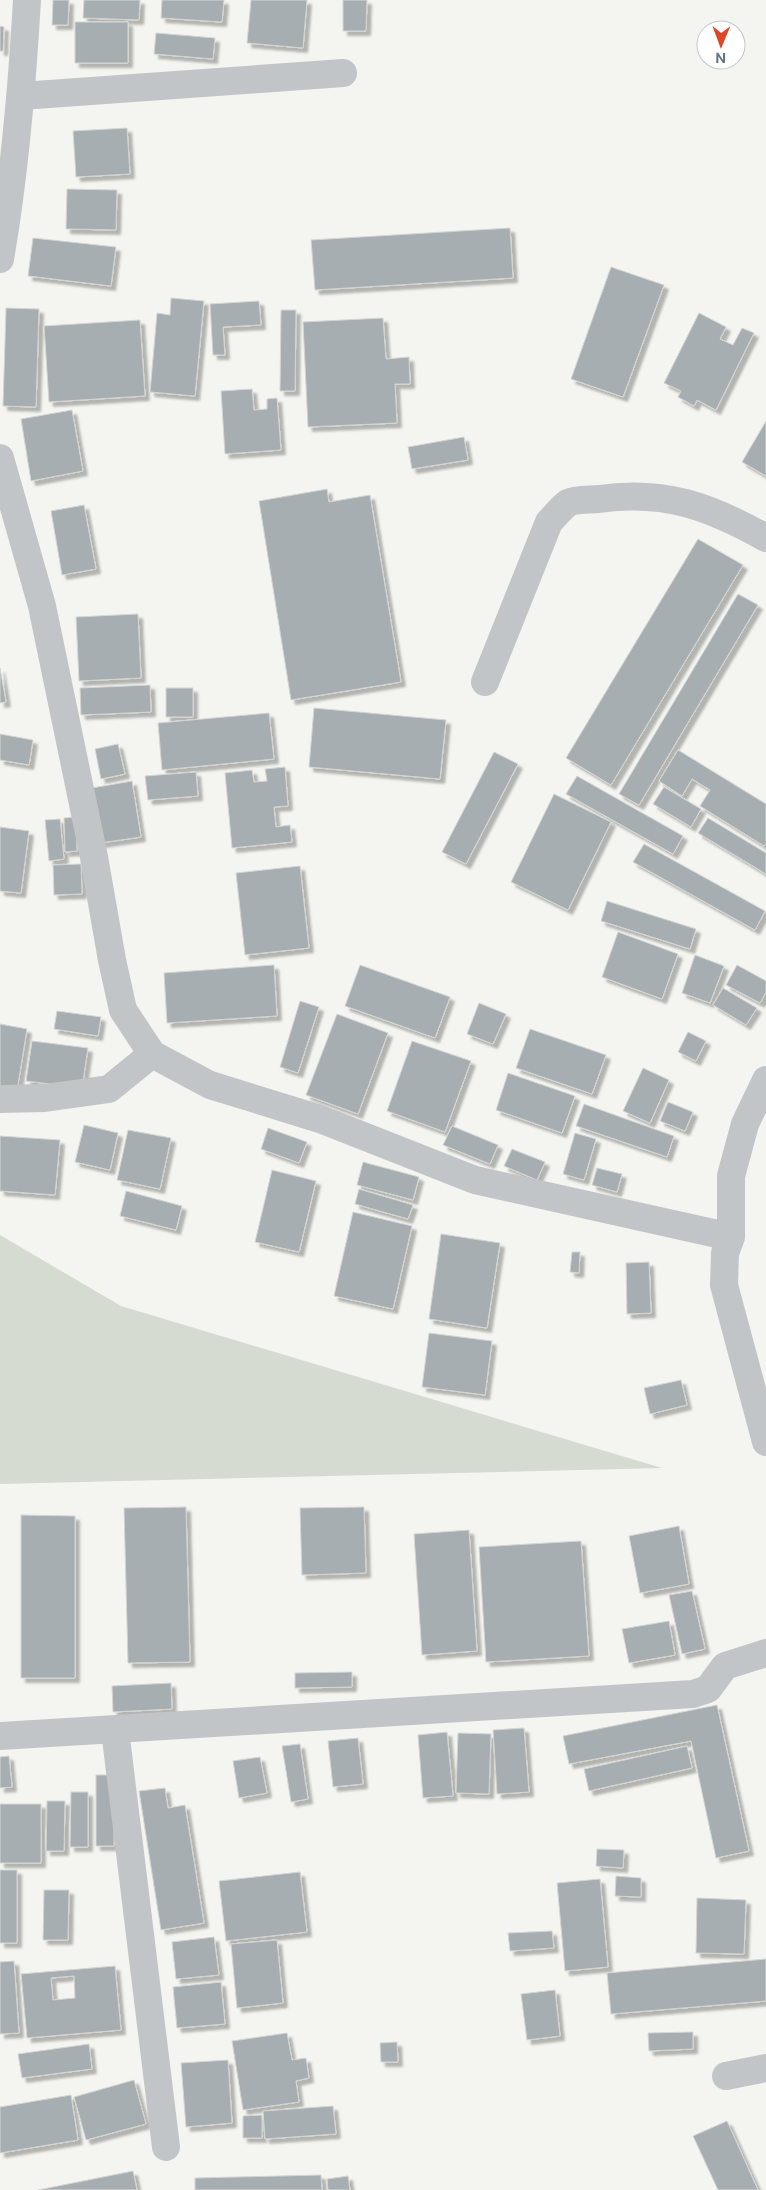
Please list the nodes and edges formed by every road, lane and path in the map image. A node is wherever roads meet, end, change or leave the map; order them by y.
1 (26, 0) edge
2 (343, 73) dead end
3 (21, 96) junction
4 (0, 259) edge
5 (1, 468) edge
6 (766, 538) edge
7 (485, 682) dead end
8 (152, 1054) junction
9 (766, 1080) edge
10 (0, 1099) edge
11 (731, 1238) junction
12 (766, 1442) edge
13 (766, 1653) edge
14 (115, 1730) junction
15 (0, 1736) edge
16 (766, 2068) edge
17 (726, 2076) dead end
18 (166, 2147) dead end

1 - 3 street
2 - 3 street
3 - 4 street
5 - 8 street
6 - 7 street
8 - 10 street
8 - 11 street
9 - 11 street
11 - 12 street
13 - 14 street
14 - 15 street
14 - 18 street
16 - 17 street

